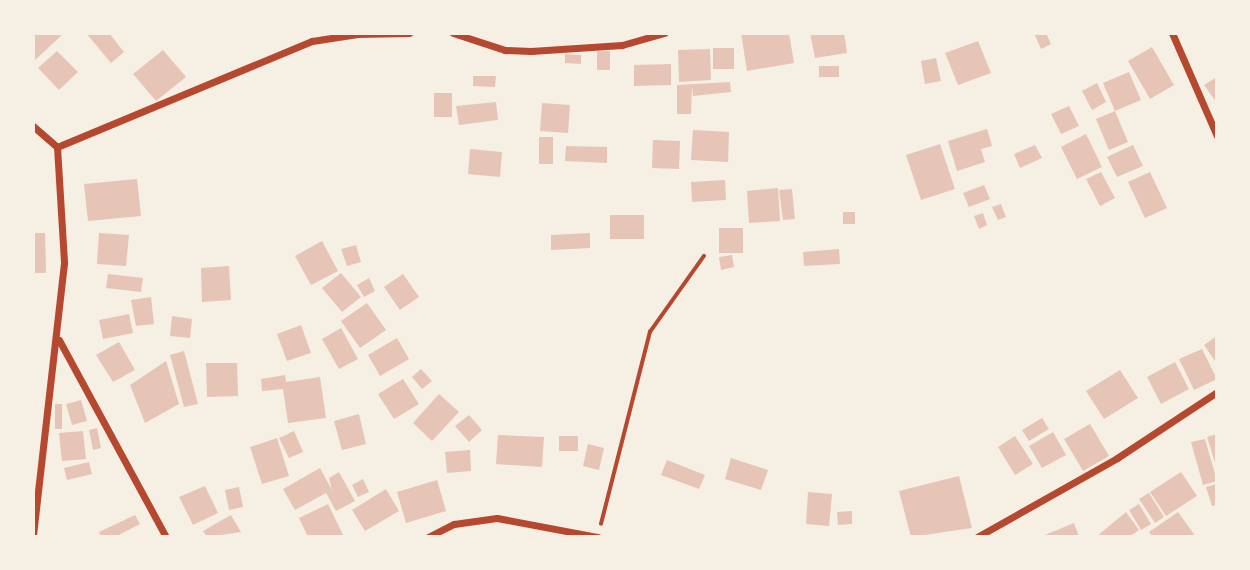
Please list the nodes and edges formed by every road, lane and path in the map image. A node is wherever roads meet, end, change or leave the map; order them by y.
1 (409, 33) edge
2 (453, 33) edge
3 (664, 33) edge
4 (1171, 33) edge
5 (313, 37) edge
6 (33, 126) edge
7 (1217, 136) edge
8 (57, 147) junction
9 (704, 256) dead end
10 (58, 339) junction
11 (1217, 392) edge
12 (33, 535) edge
13 (166, 537) edge
14 (428, 537) edge
15 (598, 537) edge
16 (977, 537) edge

1 - 5 street
2 - 3 street
4 - 7 street
5 - 8 street
6 - 8 street
8 - 10 street
9 - 15 path
10 - 12 street
10 - 13 street
11 - 16 street
14 - 15 street

